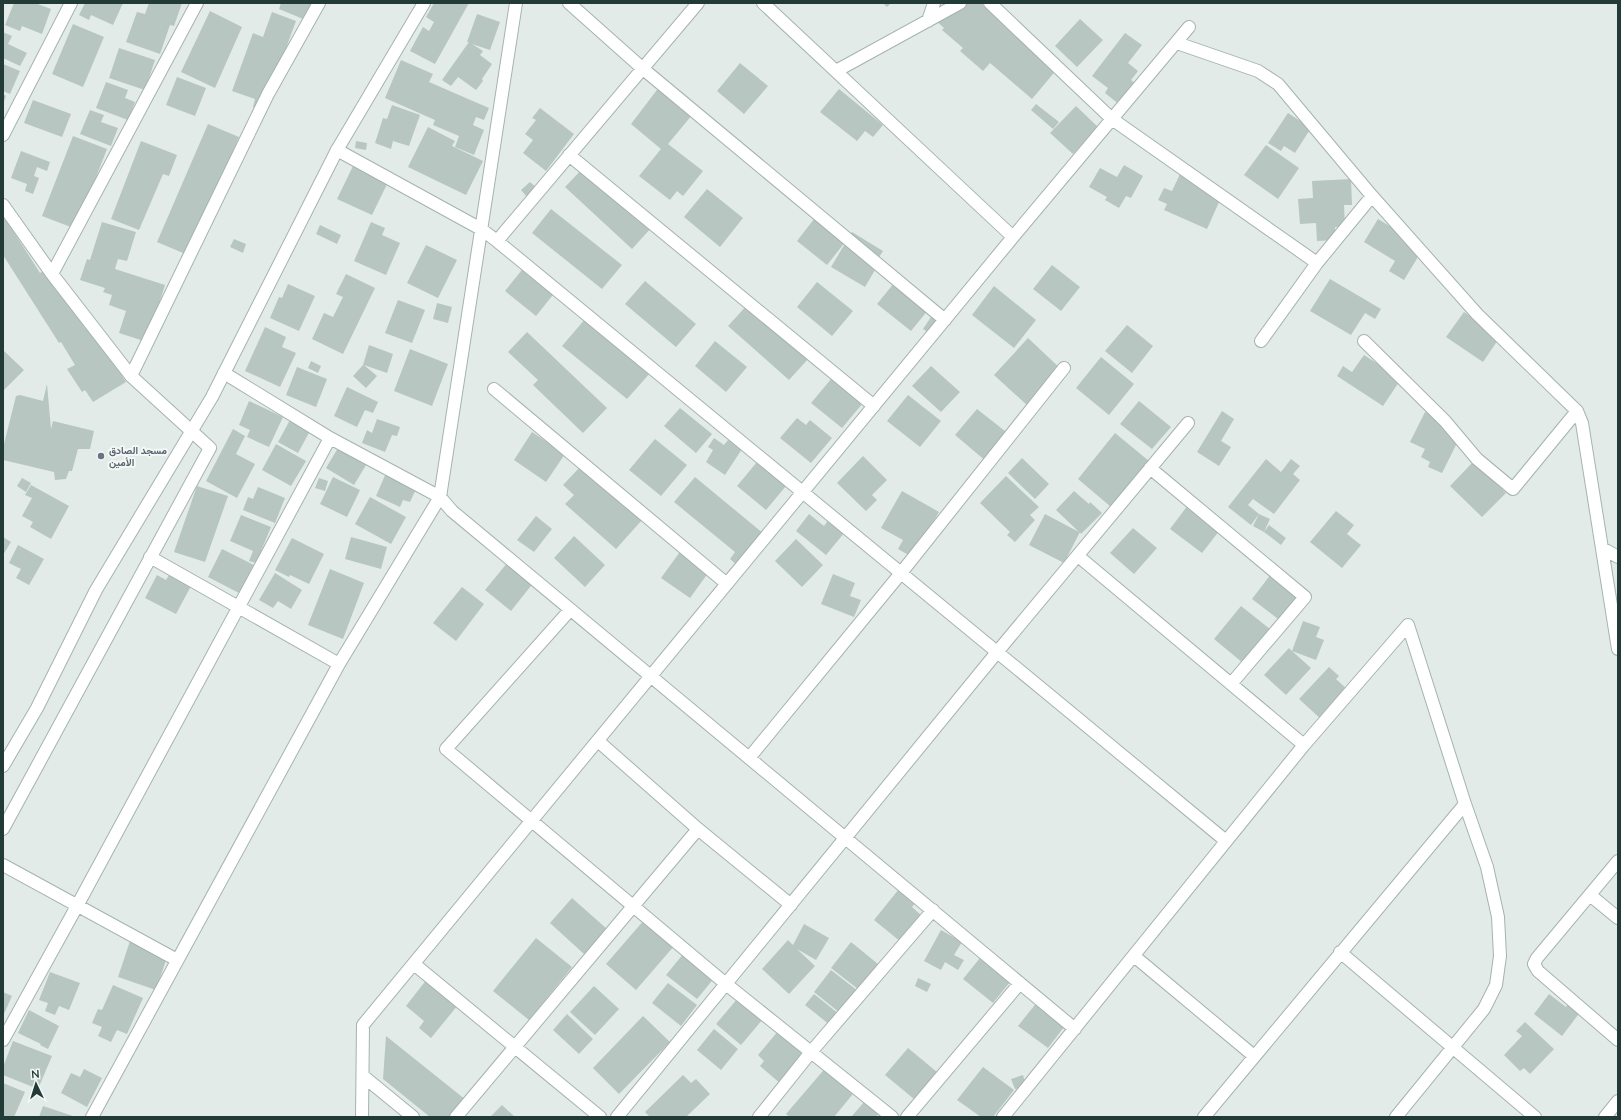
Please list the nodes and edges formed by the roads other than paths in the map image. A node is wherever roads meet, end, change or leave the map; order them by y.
1 (71, 3) edge
2 (197, 3) edge
3 (319, 3) edge
4 (424, 3) edge
5 (516, 3) edge
6 (569, 3) edge
7 (698, 3) edge
8 (763, 3) edge
9 (934, 3) edge
10 (960, 3) edge
11 (990, 3) edge
12 (928, 21) junction
13 (1189, 27) dead end
14 (1177, 43) junction
15 (642, 68) junction
16 (836, 71) junction
17 (1112, 119) junction
18 (3, 135) edge
19 (337, 150) junction
20 (569, 155) junction
21 (1372, 196) junction
22 (3, 205) edge
23 (481, 230) junction
24 (1013, 237) junction
25 (497, 241) junction
26 (1317, 263) junction
27 (52, 274) junction
28 (945, 320) junction
29 (1261, 341) dead end
30 (1364, 341) dead end
31 (1064, 368) dead end
32 (224, 373) junction
33 (131, 376) junction
34 (494, 389) dead end
35 (874, 406) junction
36 (1577, 411) junction
37 (1188, 423) dead end
38 (192, 431) junction
39 (330, 438) junction
40 (1150, 468) junction
41 (802, 493) junction
42 (440, 497) junction
43 (1602, 548) junction
44 (1078, 556) junction
45 (150, 557) junction
46 (1618, 558) edge
47 (902, 573) junction
48 (727, 584) junction
49 (238, 607) junction
50 (570, 610) junction
51 (1618, 649) edge
52 (998, 652) junction
53 (339, 664) junction
54 (650, 678) junction
55 (1231, 684) junction
56 (598, 741) junction
57 (1304, 745) junction
58 (749, 758) junction
59 (3, 766) edge
60 (1465, 804) junction
61 (532, 821) junction
62 (698, 829) junction
63 (3, 830) edge
64 (846, 837) junction
65 (1226, 842) junction
66 (1618, 861) edge
67 (3, 865) edge
68 (1590, 895) junction
69 (791, 904) junction
70 (77, 906) junction
71 (633, 907) junction
72 (933, 910) junction
73 (1618, 918) edge
74 (1340, 952) junction
75 (1134, 956) junction
76 (177, 960) junction
77 (414, 964) junction
78 (1020, 983) junction
79 (726, 984) junction
80 (1075, 1029) junction
81 (3, 1040) edge
82 (1618, 1040) edge
83 (515, 1047) junction
84 (1454, 1048) junction
85 (811, 1052) junction
86 (1254, 1056) junction
87 (363, 1076) junction
88 (1618, 1101) edge
89 (92, 1117) edge
90 (362, 1117) edge
91 (413, 1117) edge
92 (456, 1117) edge
93 (600, 1117) edge
94 (617, 1117) edge
95 (759, 1117) edge
96 (892, 1117) edge
97 (907, 1117) edge
98 (1003, 1117) edge
99 (1204, 1117) edge
100 (1396, 1117) edge
101 (1535, 1117) edge
102 (1605, 1117) edge

1 - 18 street
2 - 27 street
3 - 33 street
4 - 19 street
5 - 23 street
6 - 15 street
7 - 15 street
8 - 16 street
9 - 12 street
10 - 12 street
11 - 17 street
12 - 16 street
13 - 14 street
14 - 17 street
14 - 21 street
15 - 20 street
15 - 28 street
16 - 24 street
17 - 24 street
17 - 26 street
19 - 23 street
19 - 32 street
20 - 25 street
20 - 35 street
21 - 26 street
21 - 36 street
22 - 27 street
23 - 25 street
23 - 42 street
24 - 28 street
25 - 41 street
26 - 29 street
27 - 33 street
28 - 35 street
30 - 36 street
31 - 47 street
32 - 38 street
32 - 39 street
33 - 38 street
34 - 48 street
35 - 41 street
36 - 43 street
37 - 40 street
38 - 45 street
38 - 59 street
39 - 42 street
39 - 49 street
40 - 44 street
40 - 55 street
41 - 47 street
41 - 48 street
42 - 50 street
42 - 53 street
43 - 46 street
43 - 51 street
44 - 52 street
44 - 55 street
45 - 49 street
45 - 63 street
47 - 52 street
47 - 58 street
48 - 54 street
49 - 53 street
49 - 70 street
50 - 54 street
50 - 61 street
52 - 64 street
52 - 65 street
53 - 76 street
54 - 56 street
54 - 58 street
55 - 57 street
56 - 61 street
56 - 62 street
57 - 60 street
57 - 65 street
58 - 64 street
60 - 74 street
60 - 84 street
61 - 71 street
61 - 77 street
62 - 69 street
62 - 71 street
64 - 69 street
64 - 72 street
65 - 75 street
66 - 68 street
67 - 70 street
68 - 73 street
68 - 82 street
69 - 79 street
70 - 76 street
70 - 81 street
71 - 79 street
71 - 83 street
72 - 78 street
72 - 85 street
74 - 84 street
74 - 86 street
75 - 80 street
75 - 86 street
76 - 89 street
77 - 83 street
77 - 87 street
78 - 80 street
78 - 97 street
79 - 85 street
79 - 94 street
80 - 98 street
83 - 92 street
83 - 93 street
84 - 100 street
84 - 101 street
85 - 95 street
85 - 96 street
86 - 99 street
87 - 90 street
87 - 91 street
88 - 102 street

